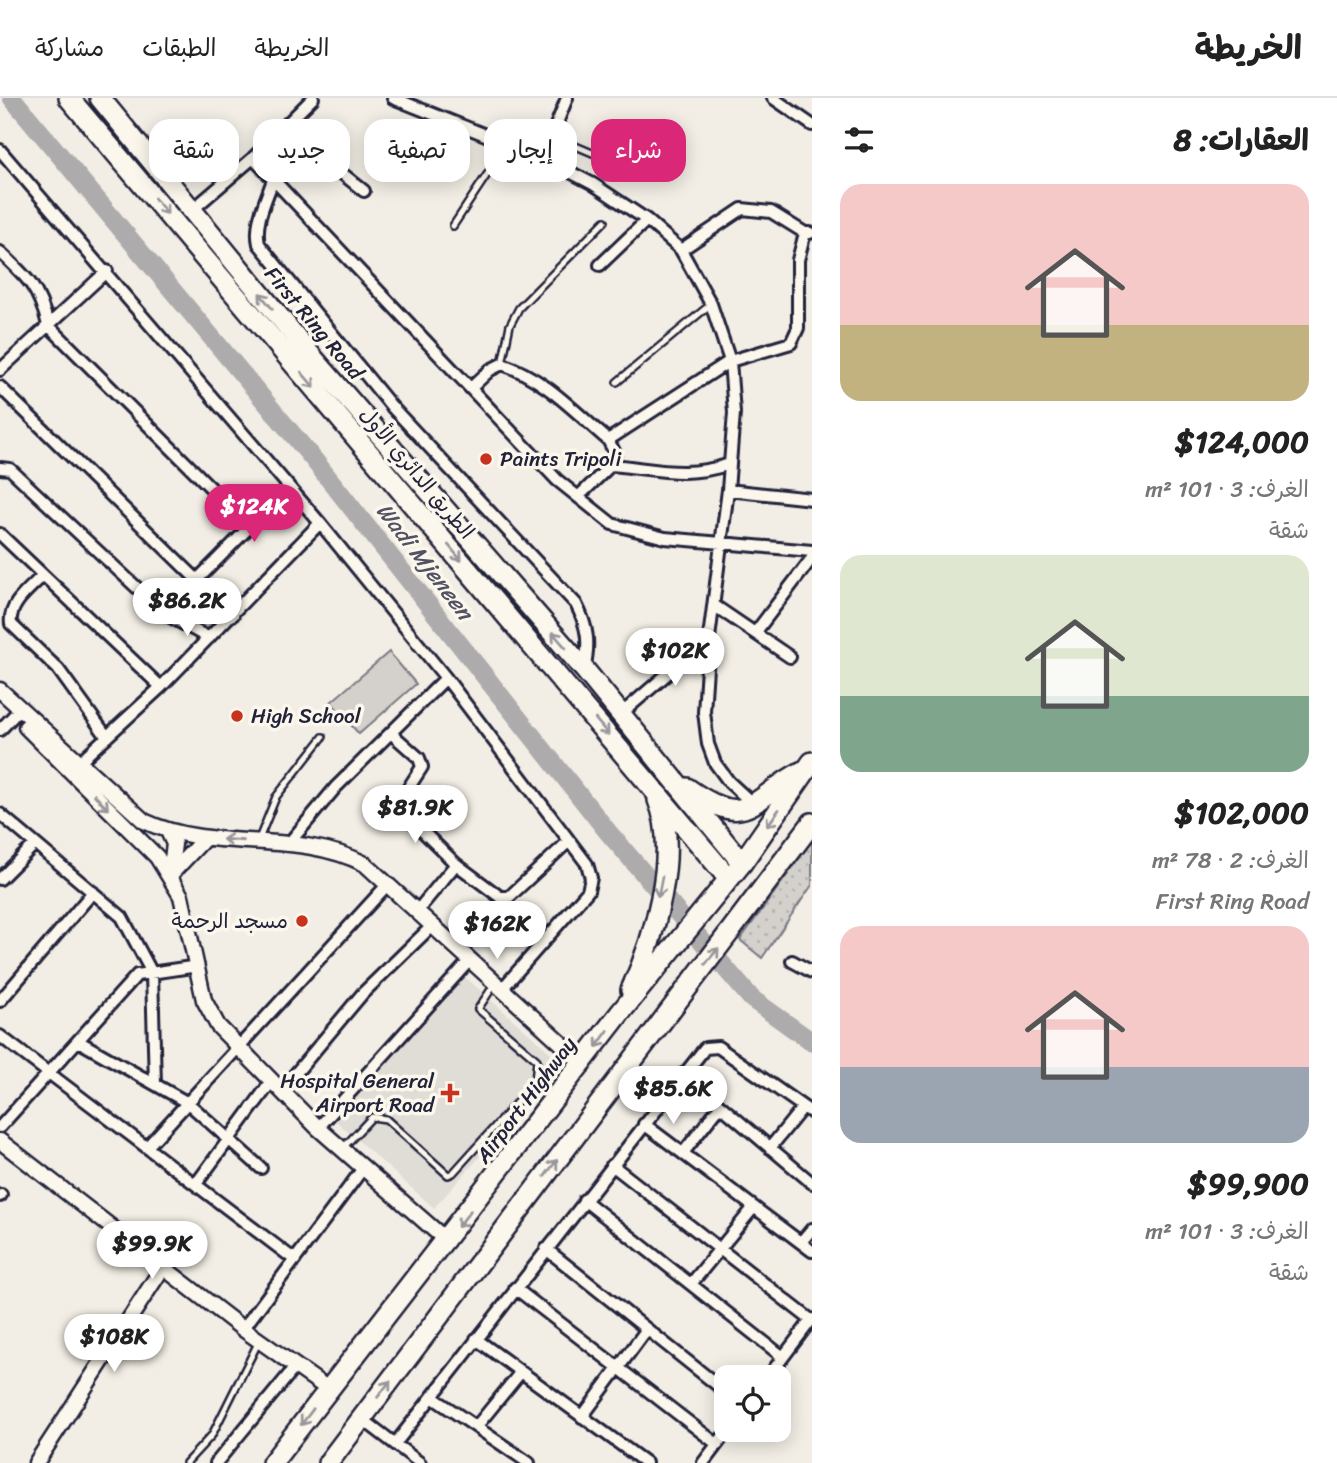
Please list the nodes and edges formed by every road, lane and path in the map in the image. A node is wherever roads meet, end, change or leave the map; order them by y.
1 (69, 98) edge
2 (100, 98) edge
3 (313, 98) edge
4 (393, 98) edge
5 (567, 98) edge
6 (773, 98) edge
7 (420, 102) edge
8 (293, 119) edge
9 (559, 119) edge
10 (812, 125) edge
11 (484, 133) edge
12 (0, 150) edge
13 (253, 158) edge
14 (577, 176) edge
15 (350, 180) edge
16 (484, 180) edge
17 (272, 182) edge
18 (275, 182) edge
19 (364, 191) dead end
20 (191, 211) junction
21 (647, 220) junction
22 (605, 221) dead end
23 (453, 226) dead end
24 (808, 233) edge
25 (681, 250) junction
26 (0, 252) edge
27 (600, 265) dead end
28 (107, 271) junction
29 (711, 304) junction
30 (48, 326) junction
31 (730, 361) junction
32 (502, 364) junction
33 (0, 370) edge
34 (617, 382) dead end
35 (0, 387) edge
36 (471, 388) junction
37 (608, 440) junction
38 (730, 464) junction
39 (611, 465) junction
40 (0, 468) edge
41 (289, 487) junction
42 (729, 490) junction
43 (578, 497) junction
44 (812, 499) edge
45 (320, 523) junction
46 (250, 527) junction
47 (0, 535) edge
48 (722, 542) junction
49 (812, 551) edge
50 (812, 558) edge
51 (43, 575) junction
52 (197, 580) junction
53 (715, 606) junction
54 (233, 615) junction
55 (755, 633) junction
56 (209, 638) junction
57 (709, 638) junction
58 (790, 657) dead end
59 (584, 669) junction
60 (446, 678) junction
61 (160, 687) junction
62 (0, 690) edge
63 (0, 702) edge
64 (17, 712) junction
65 (621, 714) junction
66 (0, 730) edge
67 (392, 734) junction
68 (107, 737) junction
69 (323, 737) dead end
70 (810, 765) edge
71 (75, 766) junction
72 (660, 781) junction
73 (754, 805) junction
74 (0, 814) edge
75 (812, 823) edge
76 (168, 831) junction
77 (205, 838) junction
78 (569, 841) junction
79 (258, 842) junction
80 (290, 842) junction
81 (35, 844) junction
82 (742, 863) junction
83 (456, 864) junction
84 (170, 875) junction
85 (0, 878) edge
86 (729, 879) junction
87 (388, 884) junction
88 (93, 892) junction
89 (418, 910) junction
90 (433, 925) junction
91 (470, 960) junction
92 (792, 961) dead end
93 (198, 966) junction
94 (812, 972) edge
95 (152, 973) junction
96 (499, 986) junction
97 (0, 1001) edge
98 (620, 1013) junction
99 (0, 1036) edge
100 (78, 1041) junction
101 (238, 1048) junction
102 (584, 1064) junction
103 (50, 1072) junction
104 (683, 1074) junction
105 (155, 1084) junction
106 (276, 1087) junction
107 (188, 1103) junction
108 (720, 1106) junction
109 (807, 1110) edge
110 (644, 1124) junction
111 (0, 1127) edge
112 (318, 1128) junction
113 (230, 1139) junction
114 (0, 1141) edge
115 (147, 1147) junction
116 (770, 1147) junction
117 (342, 1149) junction
118 (684, 1153) junction
119 (612, 1165) junction
120 (364, 1167) junction
121 (261, 1168) dead end
122 (812, 1183) edge
123 (196, 1184) junction
124 (584, 1200) junction
125 (754, 1207) junction
126 (812, 1229) edge
127 (447, 1241) junction
128 (800, 1242) junction
129 (546, 1249) junction
130 (719, 1249) junction
131 (812, 1251) edge
132 (295, 1261) junction
133 (163, 1267) junction
134 (691, 1284) junction
135 (515, 1288) junction
136 (811, 1320) edge
137 (243, 1329) junction
138 (647, 1329) junction
139 (476, 1339) junction
140 (259, 1341) junction
141 (783, 1357) junction
142 (777, 1365) edge
143 (296, 1366) junction
144 (616, 1368) junction
145 (520, 1373) junction
146 (714, 1382) edge
147 (328, 1389) junction
148 (432, 1397) junction
149 (582, 1417) junction
150 (361, 1418) junction
151 (476, 1427) junction
152 (395, 1444) junction
153 (717, 1444) joint
154 (36, 1463) edge
155 (186, 1463) edge
156 (216, 1463) edge
157 (272, 1463) edge
158 (328, 1463) edge
159 (420, 1463) edge
160 (529, 1463) edge
161 (646, 1463) edge
162 (703, 1463) edge

1 -> 72 highway, الطريق الدائري الأول
2 - 20 highway, First Ring Road
3 - 8 street
4 - 7 street
5 - 9 street
6 - 10 street
7 - 11 street
12 - 28 street
13 - 20 street
14 - 21 street
15 - 19 street
16 - 23 lane
17 - 59 street
18 - 36 street
59 -> 20 highway, First Ring Road
21 - 25 street
21 - 27 street
22 - 32 lane
24 - 25 street
24 - 31 street
25 - 29 street
26 - 30 street
28 - 30 street
28 - 41 street
29 - 31 street
29 - 34 lane
30 - 33 street
30 - 46 street
31 - 37 street
31 - 38 street
32 - 36 street
32 - 37 street
35 - 52 street
36 - 43 street
37 - 39 street
38 - 39 street
38 - 42 street
39 - 43 street
40 - 56 street
41 - 45 street
41 - 46 street
42 - 44 street
42 - 48 street
43 - 48 street
45 - 54 street
45 - 60 street
46 - 52 street
47 - 51 street
48 - 49 street
48 - 53 street
50 - 55 street
51 - 61 street
51 - 68 street
52 - 54 street
53 - 55 street
53 - 57 street
54 - 56 street
55 - 58 street
56 - 61 street
57 - 65 street
57 - 73 street
59 - 65 highway, First Ring Road
60 - 67 street
60 - 78 street
61 - 68 street
62 - 64 street
63 - 64 street
64 - 66 street
64 - 71 street
65 - 72 highway, First Ring Road
67 - 80 street
67 - 83 street
68 - 71 street
69 - 79 lane
70 - 73 highway
70 -> 82 highway, Airport Highway
71 - 76 street
71 -> 84 street
72 - 73 highway
72 - 82 highway, First Ring Road
72 - 86 highway, الطريق الدائري الأول
72 -> 98 highway
74 - 81 street
150 -> 75 highway
76 - 77 street
76 - 84 street
79 -> 77 street
77 - 84 street
78 - 83 street
78 - 96 street
79 - 80 street
80 - 87 street
81 - 85 street
81 - 88 street
82 - 86 highway, Airport Highway
83 - 89 street
84 - 93 street
86 - 98 highway, Airport Highway
87 - 89 street
87 - 101 street
88 - 95 street
88 - 97 street
89 - 90 street
90 - 91 street
90 - 106 street
91 - 96 street
91 - 112 street
92 - 94 street
93 - 95 street
93 - 101 street
95 - 100 street
95 - 105 street
96 - 102 street
96 - 117 lane
98 -> 102 highway, Airport Highway
99 - 103 street
100 - 103 street
100 - 105 street
101 - 106 street
101 - 107 street
102 -> 127 highway, Airport Highway
103 - 111 street
103 - 115 street
104 - 108 street
104 - 109 street
104 - 110 street
105 - 107 street
106 - 112 street
106 - 113 street
107 - 113 street
107 - 115 street
108 - 116 street
108 - 118 street
109 - 116 street
110 - 118 street
110 - 119 street
112 - 117 street
113 - 121 street
113 - 123 street
114 - 133 street
115 - 123 street
116 - 122 street
117 - 120 street
118 - 125 street
119 - 124 street
119 - 130 street
120 - 127 street
120 - 132 street
123 - 132 street
124 - 129 street
124 - 134 street
125 - 128 street
125 - 130 street
126 - 128 street
127 - 147 highway, Airport Highway
128 - 131 street
129 - 135 street
129 - 138 street
130 - 134 street
130 - 136 street
132 - 137 street
133 - 137 street
133 - 154 street
134 - 141 street
135 - 139 street
135 - 144 street
136 - 141 street
137 - 140 street
138 - 144 street
138 - 146 street
139 - 145 street
139 - 148 street
140 - 143 street
140 - 155 lane
141 - 142 street
143 - 147 street
143 - 156 street
144 - 149 street
144 - 153 street
145 - 149 street
145 - 151 street
147 -> 157 highway, Airport Highway
148 - 151 street
148 - 152 street
149 - 161 street
150 - 152 street
150 - 158 highway
151 - 160 street
152 - 159 street
153 - 162 street

